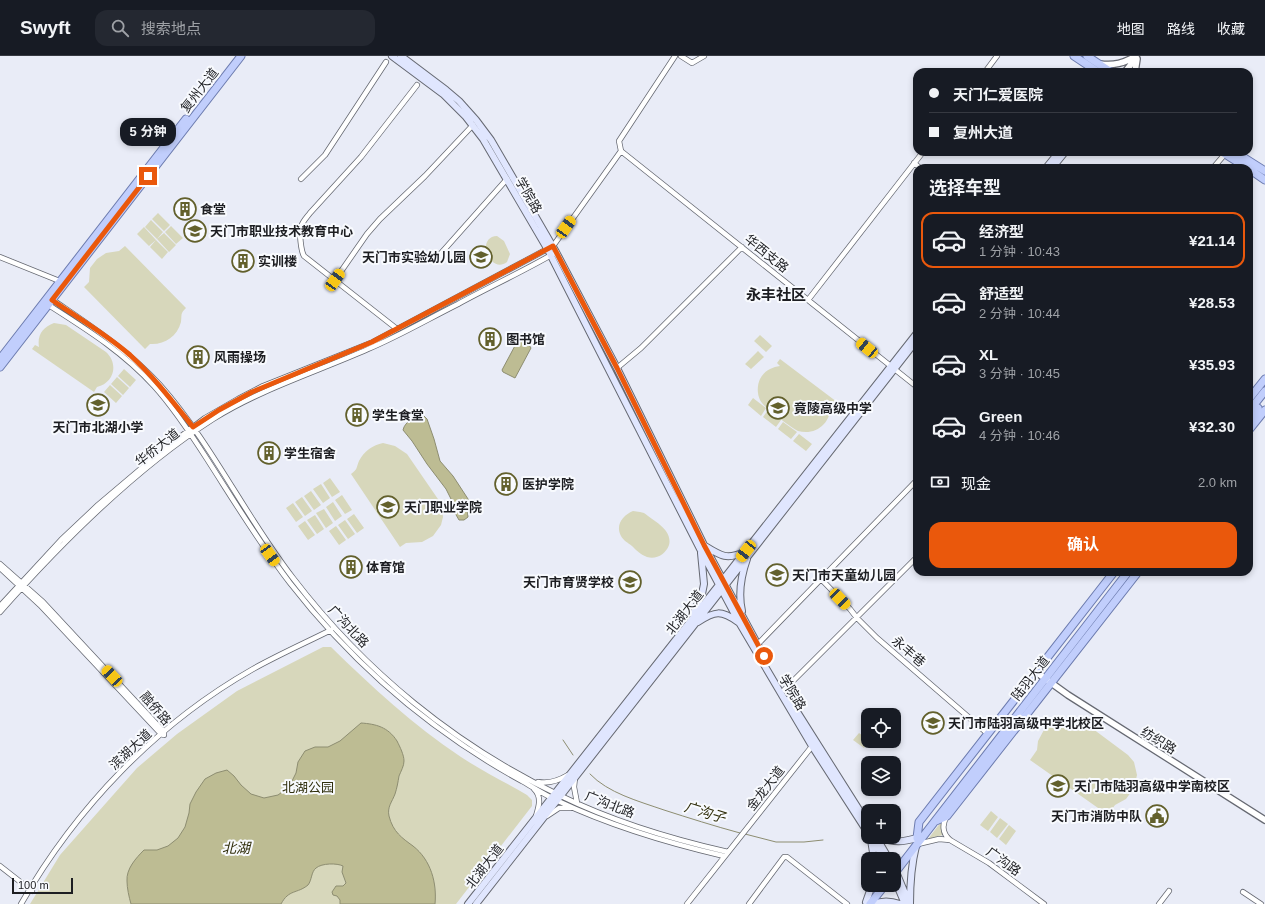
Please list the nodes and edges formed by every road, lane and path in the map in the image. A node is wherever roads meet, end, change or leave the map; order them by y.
1 (235, 56) edge
2 (241, 56) edge
3 (392, 56) edge
4 (401, 56) edge
5 (675, 56) edge
6 (681, 56) edge
7 (704, 56) edge
8 (997, 56) edge
9 (1074, 56) edge
10 (1087, 56) edge
11 (1137, 56) edge
12 (386, 62) dead end
13 (988, 68) edge
14 (1095, 68) edge
15 (1096, 68) edge
16 (1100, 68) edge
17 (1128, 68) edge
18 (1136, 68) edge
19 (417, 85) dead end
20 (473, 125) junction
21 (621, 151) junction
22 (920, 156) edge
23 (1056, 156) edge
24 (1228, 156) edge
25 (1241, 156) edge
26 (914, 163) edge
27 (913, 164) edge
28 (1049, 164) edge
29 (1240, 164) edge
30 (1265, 171) edge
31 (1253, 172) edge
32 (301, 179) dead end
33 (507, 180) junction
34 (1265, 180) edge
35 (742, 247) junction
36 (552, 251) junction
37 (0, 257) edge
38 (436, 260) dead end
39 (335, 280) junction
40 (63, 282) junction
41 (808, 300) junction
42 (48, 301) junction
43 (397, 329) junction
44 (913, 339) edge
45 (913, 344) edge
46 (0, 359) edge
47 (0, 367) edge
48 (617, 368) junction
49 (892, 368) junction
50 (1265, 379) edge
51 (913, 385) edge
52 (1265, 390) edge
53 (1253, 394) edge
54 (1265, 398) edge
55 (1253, 406) edge
56 (1265, 410) edge
57 (1253, 413) edge
58 (1253, 425) edge
59 (192, 431) junction
60 (913, 484) edge
61 (702, 547) junction
62 (747, 553) junction
63 (913, 560) edge
64 (0, 564) edge
65 (0, 568) edge
66 (1111, 576) edge
67 (1119, 576) edge
68 (1125, 576) edge
69 (1134, 576) edge
70 (821, 579) junction
71 (22, 585) junction
72 (722, 585) junction
73 (0, 606) edge
74 (0, 612) edge
75 (857, 618) junction
76 (742, 622) junction
77 (691, 625) junction
78 (334, 631) junction
79 (757, 644) junction
80 (1043, 678) junction
81 (784, 690) junction
82 (163, 734) junction
83 (988, 734) junction
84 (814, 744) junction
85 (574, 774) junction
86 (531, 783) junction
87 (556, 797) junction
88 (576, 806) junction
89 (861, 814) edge
90 (948, 816) junction
91 (1265, 820) edge
92 (537, 821) junction
93 (861, 821) edge
94 (934, 822) junction
95 (950, 840) junction
96 (917, 841) junction
97 (901, 842) edge
98 (726, 854) junction
99 (901, 862) edge
100 (0, 866) edge
101 (901, 885) edge
102 (31, 890) junction
103 (1169, 891) dead end
104 (870, 892) edge
105 (875, 892) edge
106 (878, 892) edge
107 (901, 892) edge
108 (1243, 892) dead end
109 (23, 904) edge
110 (468, 904) edge
111 (476, 904) edge
112 (687, 904) edge
113 (749, 904) edge
114 (848, 904) edge
115 (866, 904) edge
116 (874, 904) edge
117 (900, 904) edge
118 (905, 904) edge
119 (910, 904) edge
120 (1044, 904) edge
121 (1159, 904) edge
122 (1261, 904) edge

1 - 40 main road, 复州大道
2 - 40 main road, 复州大道
3 - 20 main road, 学院路
4 - 36 main road, 学院路
5 - 21 street
6 - 7 street
8 - 13 street
9 - 14 main road
10 - 15 main road
11 - 16 street
11 - 17 street
11 - 18 street
12 - 32 street
19 - 39 street
20 - 33 main road, 学院路
20 - 39 street
21 - 35 street, 华西支路
21 - 36 street
22 - 26 street
23 - 28 main road
24 - 29 main road
25 - 30 main road
27 - 41 street
31 - 34 main road
33 - 36 main road, 学院路
33 - 38 street
35 - 41 street, 华西支路
35 - 48 street
36 - 43 street, 华侨大道
36 - 48 main road, 学院路
36 - 59 street, 华侨大道
36 - 61 main road, 学院路
37 - 40 street
39 - 43 street
40 - 42 main road, 复州大道
41 - 49 street, 华西支路
42 - 46 main road, 复州大道
42 - 47 main road, 复州大道
42 - 59 street, 广沟北路
43 - 59 street, 华侨大道
44 - 49 main road, 北湖大道
45 - 49 main road, 北湖大道
48 - 61 main road, 学院路
49 - 51 street, 华西支路
49 - 62 main road, 北湖大道
50 - 53 main road
52 - 55 main road
54 - 57 main road
56 - 58 main road
59 - 71 street, 华侨大道
59 - 78 street, 广沟北路
60 - 70 street
61 - 62 main road
61 - 72 main road, 学院路
61 - 77 main road
62 - 72 main road, 北湖大道
62 - 76 main road
63 - 75 street
64 - 71 street, 融侨路
65 - 71 street, 融侨路
66 - 80 main road
67 - 80 main road, 陆羽大道
68 - 80 main road, 陆羽大道
69 - 80 main road
70 - 75 street, 永丰巷
70 - 79 street
71 - 73 street, 华侨大道
71 - 74 street, 华侨大道
71 - 82 street, 融侨路
72 - 76 main road, 学院路
72 - 77 main road, 北湖大道
75 - 81 street
75 - 83 street, 永丰巷
76 - 77 main road
76 - 79 main road, 学院路
76 - 84 main road, 学院路
77 - 85 main road, 北湖大道
78 - 82 street, 滨湖大道
78 - 86 street, 广沟北路
79 - 81 main road, 学院路
80 - 83 main road
80 - 90 main road
80 - 91 street, 纺织路
80 - 94 main road, 陆羽大道
80 - 96 main road, 陆羽大道
81 - 84 main road, 学院路
82 - 102 street, 滨湖大道
83 - 96 main road
84 - 89 main road, 学院路
84 - 93 main road, 学院路
84 - 98 street, 金龙大道
85 - 86 street
85 - 87 main road, 北湖大道
85 - 88 street
86 - 87 street, 广沟北路
86 - 92 street
87 - 88 street, 广沟北路
87 - 92 main road, 北湖大道
88 - 92 street
88 - 98 street, 广沟北路
90 - 94 main road
90 - 95 street
92 - 110 main road, 北湖大道
92 - 111 main road, 北湖大道
94 - 96 main road, 陆羽大道
95 - 96 street
95 - 120 street, 广沟路
96 - 97 main road
96 - 99 main road, 陆羽大道
96 - 119 main road
98 - 112 street, 金龙大道
100 - 102 street
101 - 119 main road
102 - 109 street, 滨湖大道
103 - 121 street
104 - 115 main road
105 - 115 main road
106 - 115 main road
107 - 118 main road
108 - 122 street
113 - 114 street
116 - 117 main road

